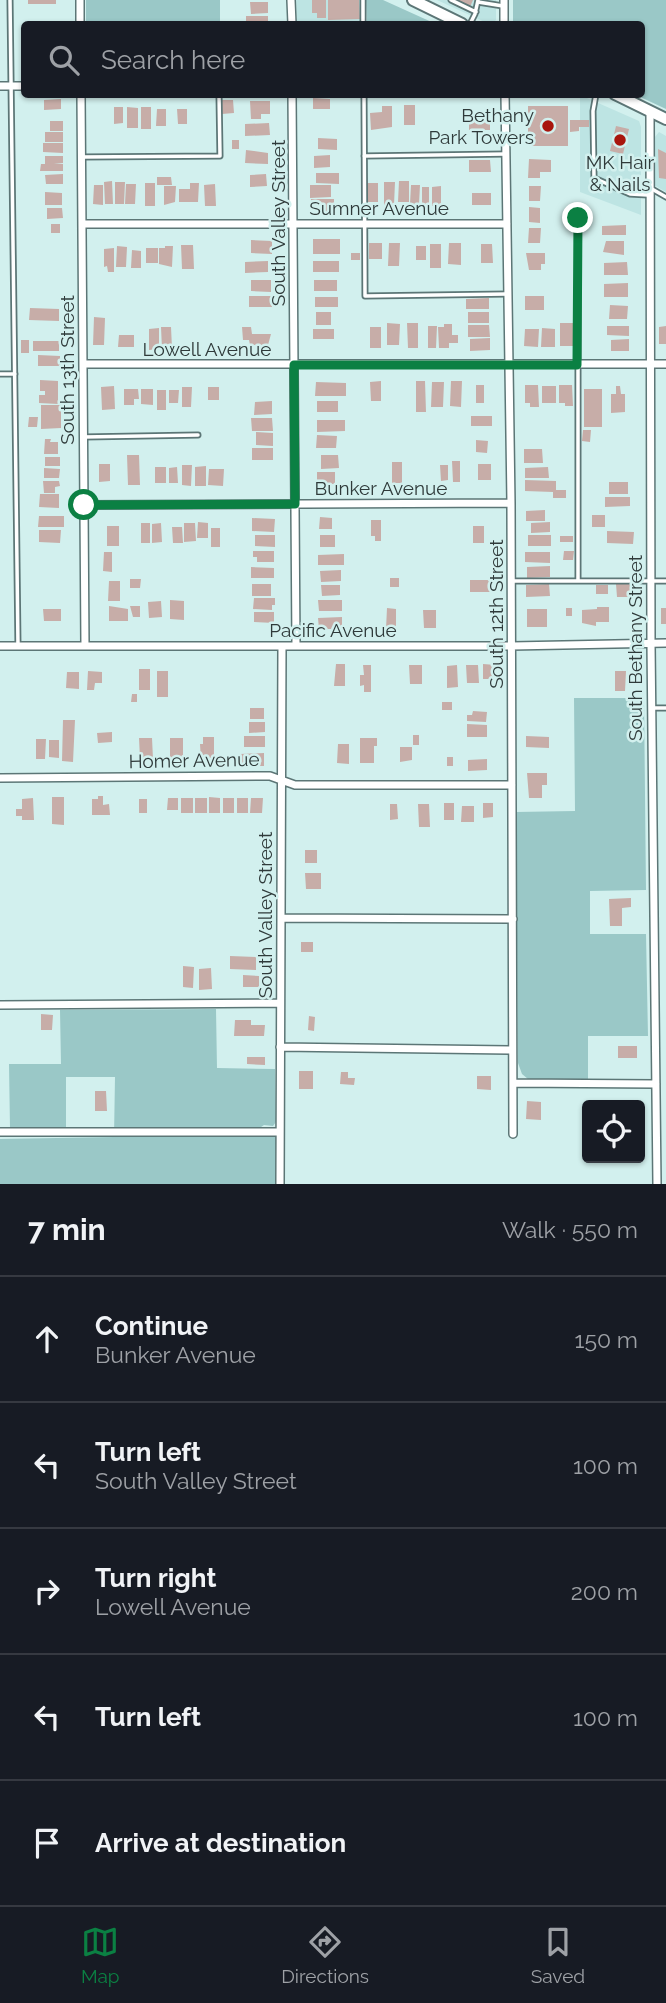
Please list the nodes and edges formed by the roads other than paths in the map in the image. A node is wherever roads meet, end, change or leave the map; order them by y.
1 (10, 0) edge
2 (80, 0) edge
3 (291, 0) edge
4 (363, 0) edge
5 (413, 0) edge
6 (452, 0) edge
7 (478, 1) edge
8 (503, 3) edge
9 (438, 5) edge
10 (476, 12) junction
11 (80, 21) edge
12 (292, 21) edge
13 (363, 21) edge
14 (459, 21) edge
15 (472, 21) edge
16 (503, 21) edge
17 (0, 86) edge
18 (11, 86) junction
19 (21, 86) edge
20 (81, 98) edge
21 (219, 98) edge
22 (292, 98) edge
23 (364, 98) edge
24 (505, 98) edge
25 (595, 98) edge
26 (623, 98) edge
27 (650, 111) junction
28 (666, 119) edge
29 (506, 154) junction
30 (364, 156) junction
31 (82, 157) junction
32 (650, 192) junction
33 (666, 197) edge
34 (578, 218) dead end
35 (82, 224) junction
36 (294, 224) junction
37 (364, 224) junction
38 (507, 224) junction
39 (507, 294) junction
40 (83, 363) junction
41 (649, 364) junction
42 (666, 364) edge
43 (294, 365) junction
44 (509, 365) junction
45 (577, 365) junction
46 (0, 374) edge
47 (15, 374) junction
48 (198, 435) dead end
49 (83, 437) junction
50 (511, 503) junction
51 (295, 504) junction
52 (84, 505) junction
53 (511, 581) junction
54 (578, 581) junction
55 (650, 581) junction
56 (666, 581) edge
57 (650, 643) junction
58 (666, 643) edge
59 (0, 646) edge
60 (18, 646) junction
61 (85, 646) junction
62 (282, 646) junction
63 (296, 646) junction
64 (512, 646) junction
65 (651, 708) junction
66 (666, 708) edge
67 (0, 778) edge
68 (282, 781) junction
69 (512, 785) junction
70 (281, 918) junction
71 (513, 919) junction
72 (280, 1003) junction
73 (0, 1004) edge
74 (280, 1047) junction
75 (512, 1050) junction
76 (656, 1071) junction
77 (666, 1071) edge
78 (513, 1083) junction
79 (656, 1084) junction
80 (0, 1132) edge
81 (280, 1132) junction
82 (513, 1134) dead end
83 (657, 1139) junction
84 (666, 1139) edge
85 (280, 1184) edge
86 (657, 1184) edge

1 - 18 lane
2 - 11 street
3 - 12 street
4 - 13 lane
5 - 9 main road
6 - 10 lane
7 - 8 lane
7 - 10 lane
8 - 16 street
9 - 14 main road
10 - 15 lane
17 - 18 street
18 - 19 street
18 - 47 lane
20 - 31 street, South 13th Street
21 - 31 lane
22 - 36 street, South Valley Street
23 - 30 lane
24 - 29 street, South 12th Street
25 - 32 lane
26 - 27 main road
27 - 28 main road
27 - 32 street, South Bethany Street
29 - 30 lane
29 - 38 street, South 12th Street
30 - 37 lane
31 - 35 street, South 13th Street
32 - 33 lane
32 - 41 street, South Bethany Street
34 - 45 lane
35 - 36 street, Sumner Avenue
35 - 40 street, South 13th Street
36 - 37 street, Sumner Avenue
36 - 43 street, South Valley Street
37 - 38 street, Sumner Avenue
37 - 39 lane
38 - 39 street, South 12th Street
39 - 44 street, South 12th Street
40 - 43 street, Lowell Avenue
40 - 49 street, South 13th Street
41 - 42 street, Lowell Avenue
41 - 45 street, Lowell Avenue
41 - 55 street, South Bethany Street
43 - 44 street, Lowell Avenue
43 - 51 street, South Valley Street
44 - 45 street, Lowell Avenue
44 - 50 street, South 12th Street
45 - 54 lane
46 - 47 lane
47 - 60 lane
48 - 49 lane
49 - 52 street, South 13th Street
50 - 51 street, Bunker Avenue
50 - 53 street, South 12th Street
51 - 52 street, Bunker Avenue
51 - 63 street, South Valley Street
52 - 61 street, South 13th Street
53 - 54 lane
53 - 64 street, South 12th Street
54 - 55 lane
55 - 56 lane
55 - 57 street, South Bethany Street
57 - 58 street, Pacific Avenue
57 - 64 street, Pacific Avenue
57 - 65 street, South Bethany Street
59 - 60 street, Pacific Avenue
60 - 61 street, Pacific Avenue
61 - 62 street, Pacific Avenue
62 - 63 street, Pacific Avenue
62 - 68 street, South Valley Street
63 - 64 street, Pacific Avenue
64 - 69 street, South 12th Street
65 - 66 lane
65 - 76 street, South Bethany Street
67 - 68 street, Homer Avenue
68 - 69 street, Homer Avenue
68 - 70 street, South Valley Street
69 - 71 street, South 12th Street
70 - 71 street
70 - 72 street, South Valley Street
71 - 75 street, South 12th Street
72 - 73 street
72 - 74 street, South Valley Street
74 - 75 street
74 - 81 street, South Valley Street
75 - 78 street, South 12th Street
76 - 77 street
76 - 79 street, South Bethany Street
78 - 79 street
78 - 82 street, South 12th Street
79 - 83 street, South Bethany Street
80 - 81 street
81 - 85 street, South Valley Street
83 - 84 lane
83 - 86 street, South Bethany Street

